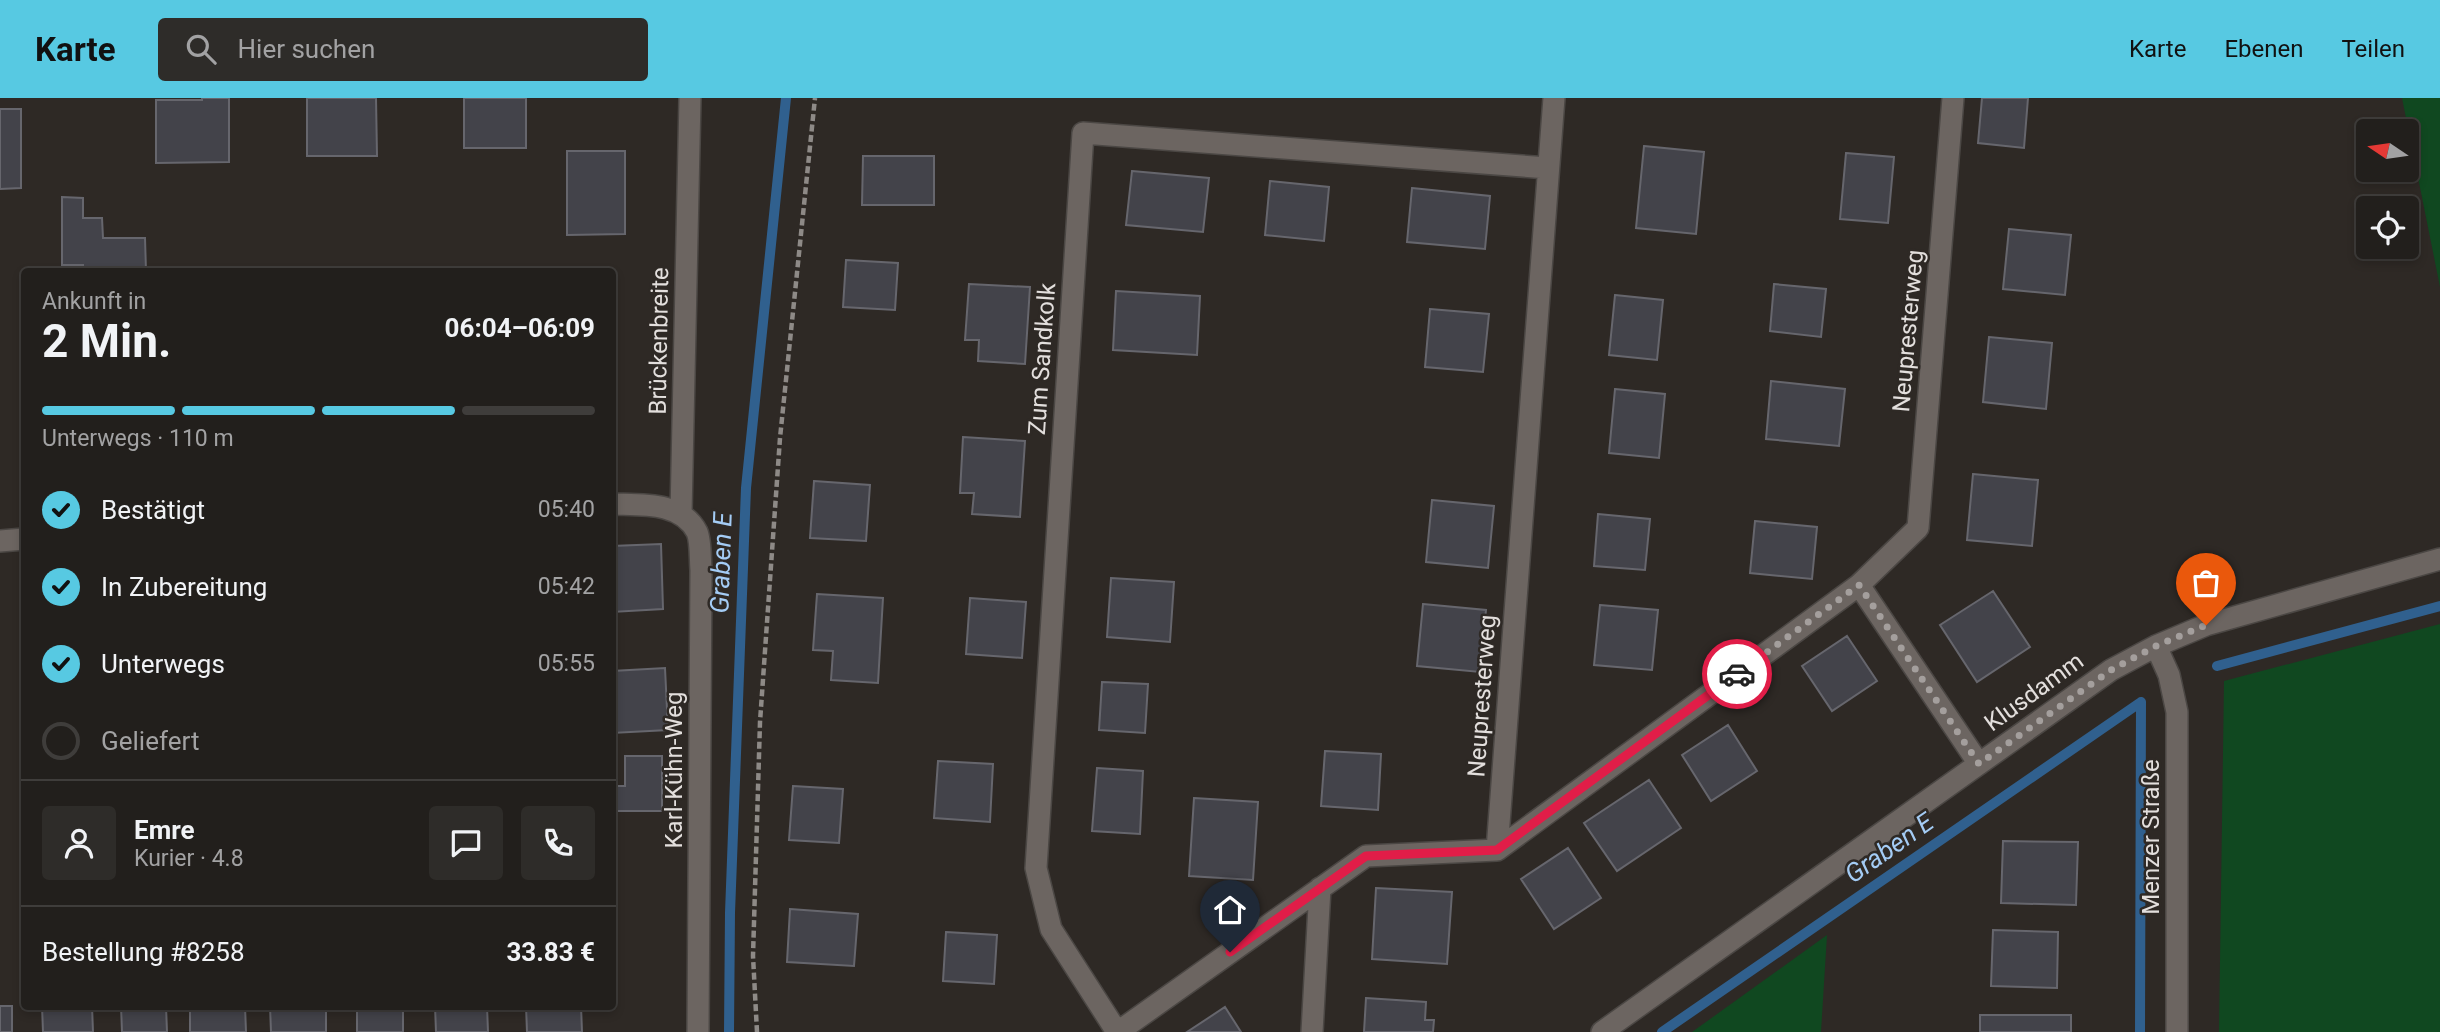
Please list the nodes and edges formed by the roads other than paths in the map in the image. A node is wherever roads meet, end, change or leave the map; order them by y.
1 (690, 98) edge
2 (1554, 98) edge
3 (1953, 98) edge
4 (1548, 168) junction
5 (616, 504) edge
6 (681, 514) junction
7 (21, 539) edge
8 (0, 541) edge
9 (2440, 559) edge
10 (1859, 585) junction
11 (2156, 646) junction
12 (1979, 764) junction
13 (1497, 850) junction
14 (1320, 888) junction
15 (698, 1032) edge
16 (1118, 1032) edge
17 (1312, 1032) edge
18 (1602, 1032) edge
19 (2177, 1032) edge

1 - 6 street, Brückenbreite
2 - 4 street, Neupresterweg
3 - 10 street, Neupresterweg
4 - 13 street, Neupresterweg
4 - 16 street, Zum Sandkolk
5 - 6 street
6 - 15 street, Karl-Kühn-Weg
7 - 8 street
9 - 11 street, Klusdamm
10 - 12 street
10 - 13 street, Neupresterweg
11 - 12 street, Klusdamm
11 - 19 street, Menzer Straße
12 - 18 street, Klusdamm
13 - 14 street, Zum Sandkolk
14 - 16 street, Zum Sandkolk
14 - 17 street

